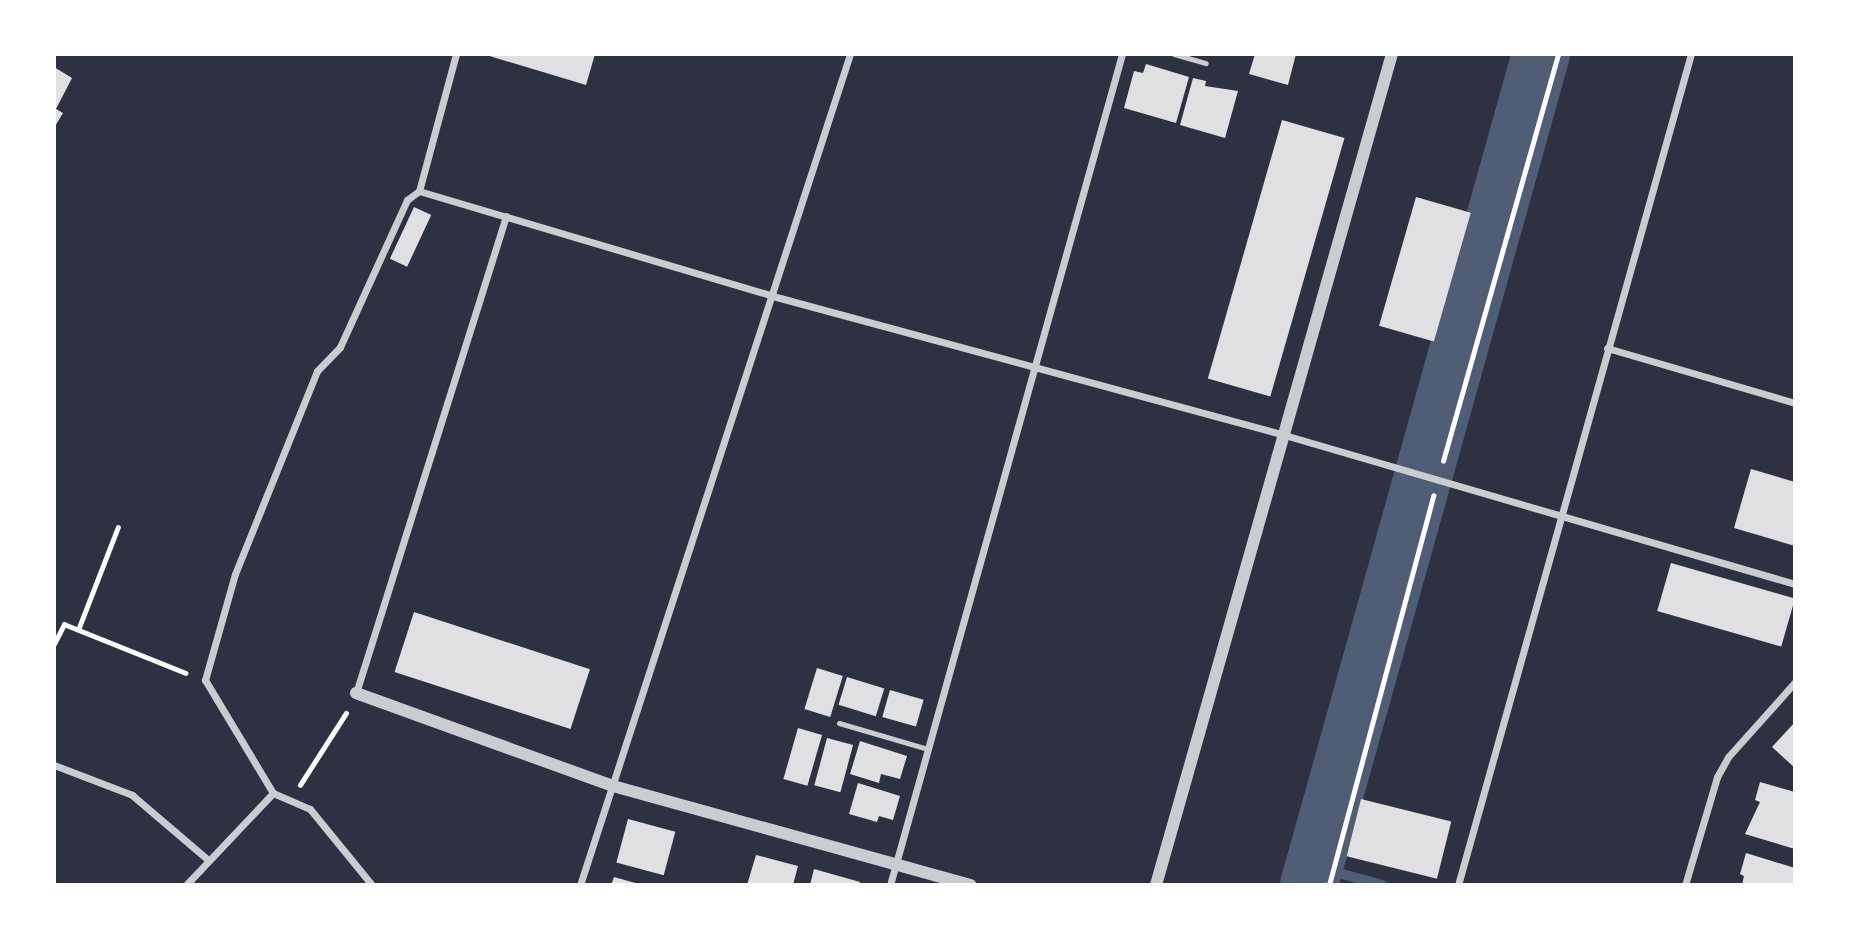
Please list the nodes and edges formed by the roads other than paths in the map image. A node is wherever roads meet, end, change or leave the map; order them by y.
1 (456, 54) edge
2 (850, 54) edge
3 (1122, 54) edge
4 (1174, 54) edge
5 (1392, 54) edge
6 (1691, 54) edge
7 (1206, 62) dead end
8 (419, 191) junction
9 (506, 216) junction
10 (769, 295) junction
11 (1607, 348) junction
12 (1035, 369) junction
13 (1795, 403) edge
14 (1282, 434) junction
15 (1563, 518) junction
16 (1795, 584) edge
17 (1795, 682) edge
18 (356, 693) joint
19 (839, 723) dead end
20 (928, 749) junction
21 (54, 765) edge
22 (613, 786) junction
23 (273, 793) junction
24 (208, 859) junction
25 (896, 864) junction
26 (186, 885) edge
27 (372, 885) edge
28 (580, 885) edge
29 (890, 885) edge
30 (971, 885) edge
31 (1156, 885) edge
32 (1458, 885) edge
33 (1685, 885) edge

1 - 8 street
2 - 10 street
3 - 12 street
4 - 7 lane
5 - 14 street
6 - 11 street
8 - 9 street
8 - 23 street
9 - 10 street
9 - 18 street
10 - 12 street
10 - 22 street
11 - 13 street
11 - 15 street
12 - 14 street
12 - 20 street
14 - 15 street
14 - 31 street
15 - 16 street
15 - 32 street
17 - 33 street
18 - 22 street
19 - 20 lane
20 - 25 street
21 - 24 street
22 - 25 street
22 - 28 street
23 - 24 street
23 - 27 street
24 - 26 street
25 - 29 street
25 - 30 street

